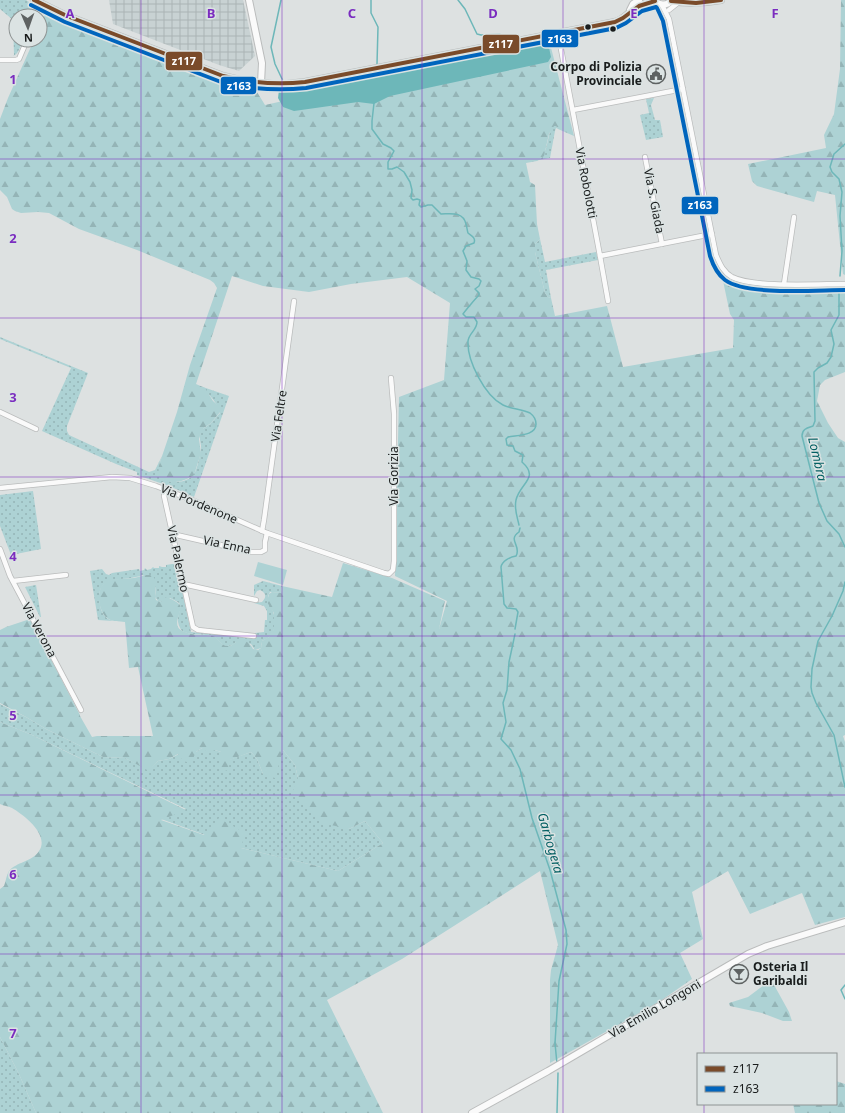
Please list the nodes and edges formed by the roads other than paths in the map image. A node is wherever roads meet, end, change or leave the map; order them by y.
1 (34, 0) edge
2 (249, 0) edge
3 (639, 0) edge
4 (722, 0) edge
5 (655, 1) edge
6 (668, 2) edge
7 (683, 2) edge
8 (42, 4) junction
9 (40, 8) edge
10 (669, 10) junction
11 (627, 15) junction
12 (668, 19) junction
13 (558, 33) junction
14 (24, 48) edge
15 (0, 60) edge
16 (261, 83) junction
17 (683, 89) junction
18 (573, 110) junction
19 (645, 157) dead end
20 (794, 217) dead end
21 (712, 234) junction
22 (662, 244) junction
23 (600, 256) junction
24 (784, 284) junction
25 (845, 284) edge
26 (294, 301) dead end
27 (608, 301) dead end
28 (391, 378) dead end
29 (0, 412) edge
30 (36, 429) dead end
31 (0, 488) edge
32 (165, 489) junction
33 (262, 531) junction
34 (172, 534) junction
35 (267, 534) junction
36 (0, 549) edge
37 (391, 573) joint
38 (66, 574) dead end
39 (13, 581) junction
40 (183, 584) junction
41 (256, 600) dead end
42 (254, 636) dead end
43 (81, 710) dead end
44 (845, 922) edge
45 (472, 1113) edge

1 - 8 street
2 - 16 street
3 - 11 street
4 - 7 street
5 - 6 street
5 - 11 street
6 - 7 street
6 - 10 street
6 - 12 street
7 - 10 street
8 - 9 street
8 - 16 street
10 - 12 street
11 - 13 street
12 - 17 street
13 - 16 street
13 - 18 street, Via Robolotti
14 - 15 street
17 - 18 street
17 - 21 street
18 - 23 street, Via Robolotti
19 - 22 street, Via S. Giada
20 - 24 street
21 - 22 street
21 - 24 street
22 - 23 street
23 - 27 street, Via Robolotti
24 - 25 street
26 - 33 street, Via Feltre
28 - 37 street, Via Gorizia
29 - 30 street
31 - 32 street, Via Pordenone
32 - 33 street, Via Pordenone
32 - 34 street, Via Palermo
33 - 35 street, Via Pordenone
34 - 35 street, Via Enna
34 - 40 street, Via Palermo
35 - 37 street, Via Pordenone
36 - 39 street, Via Verona
38 - 39 street
39 - 43 street, Via Verona
40 - 41 street
40 - 42 street, Via Palermo
44 - 45 street, Via Emilio Longoni

